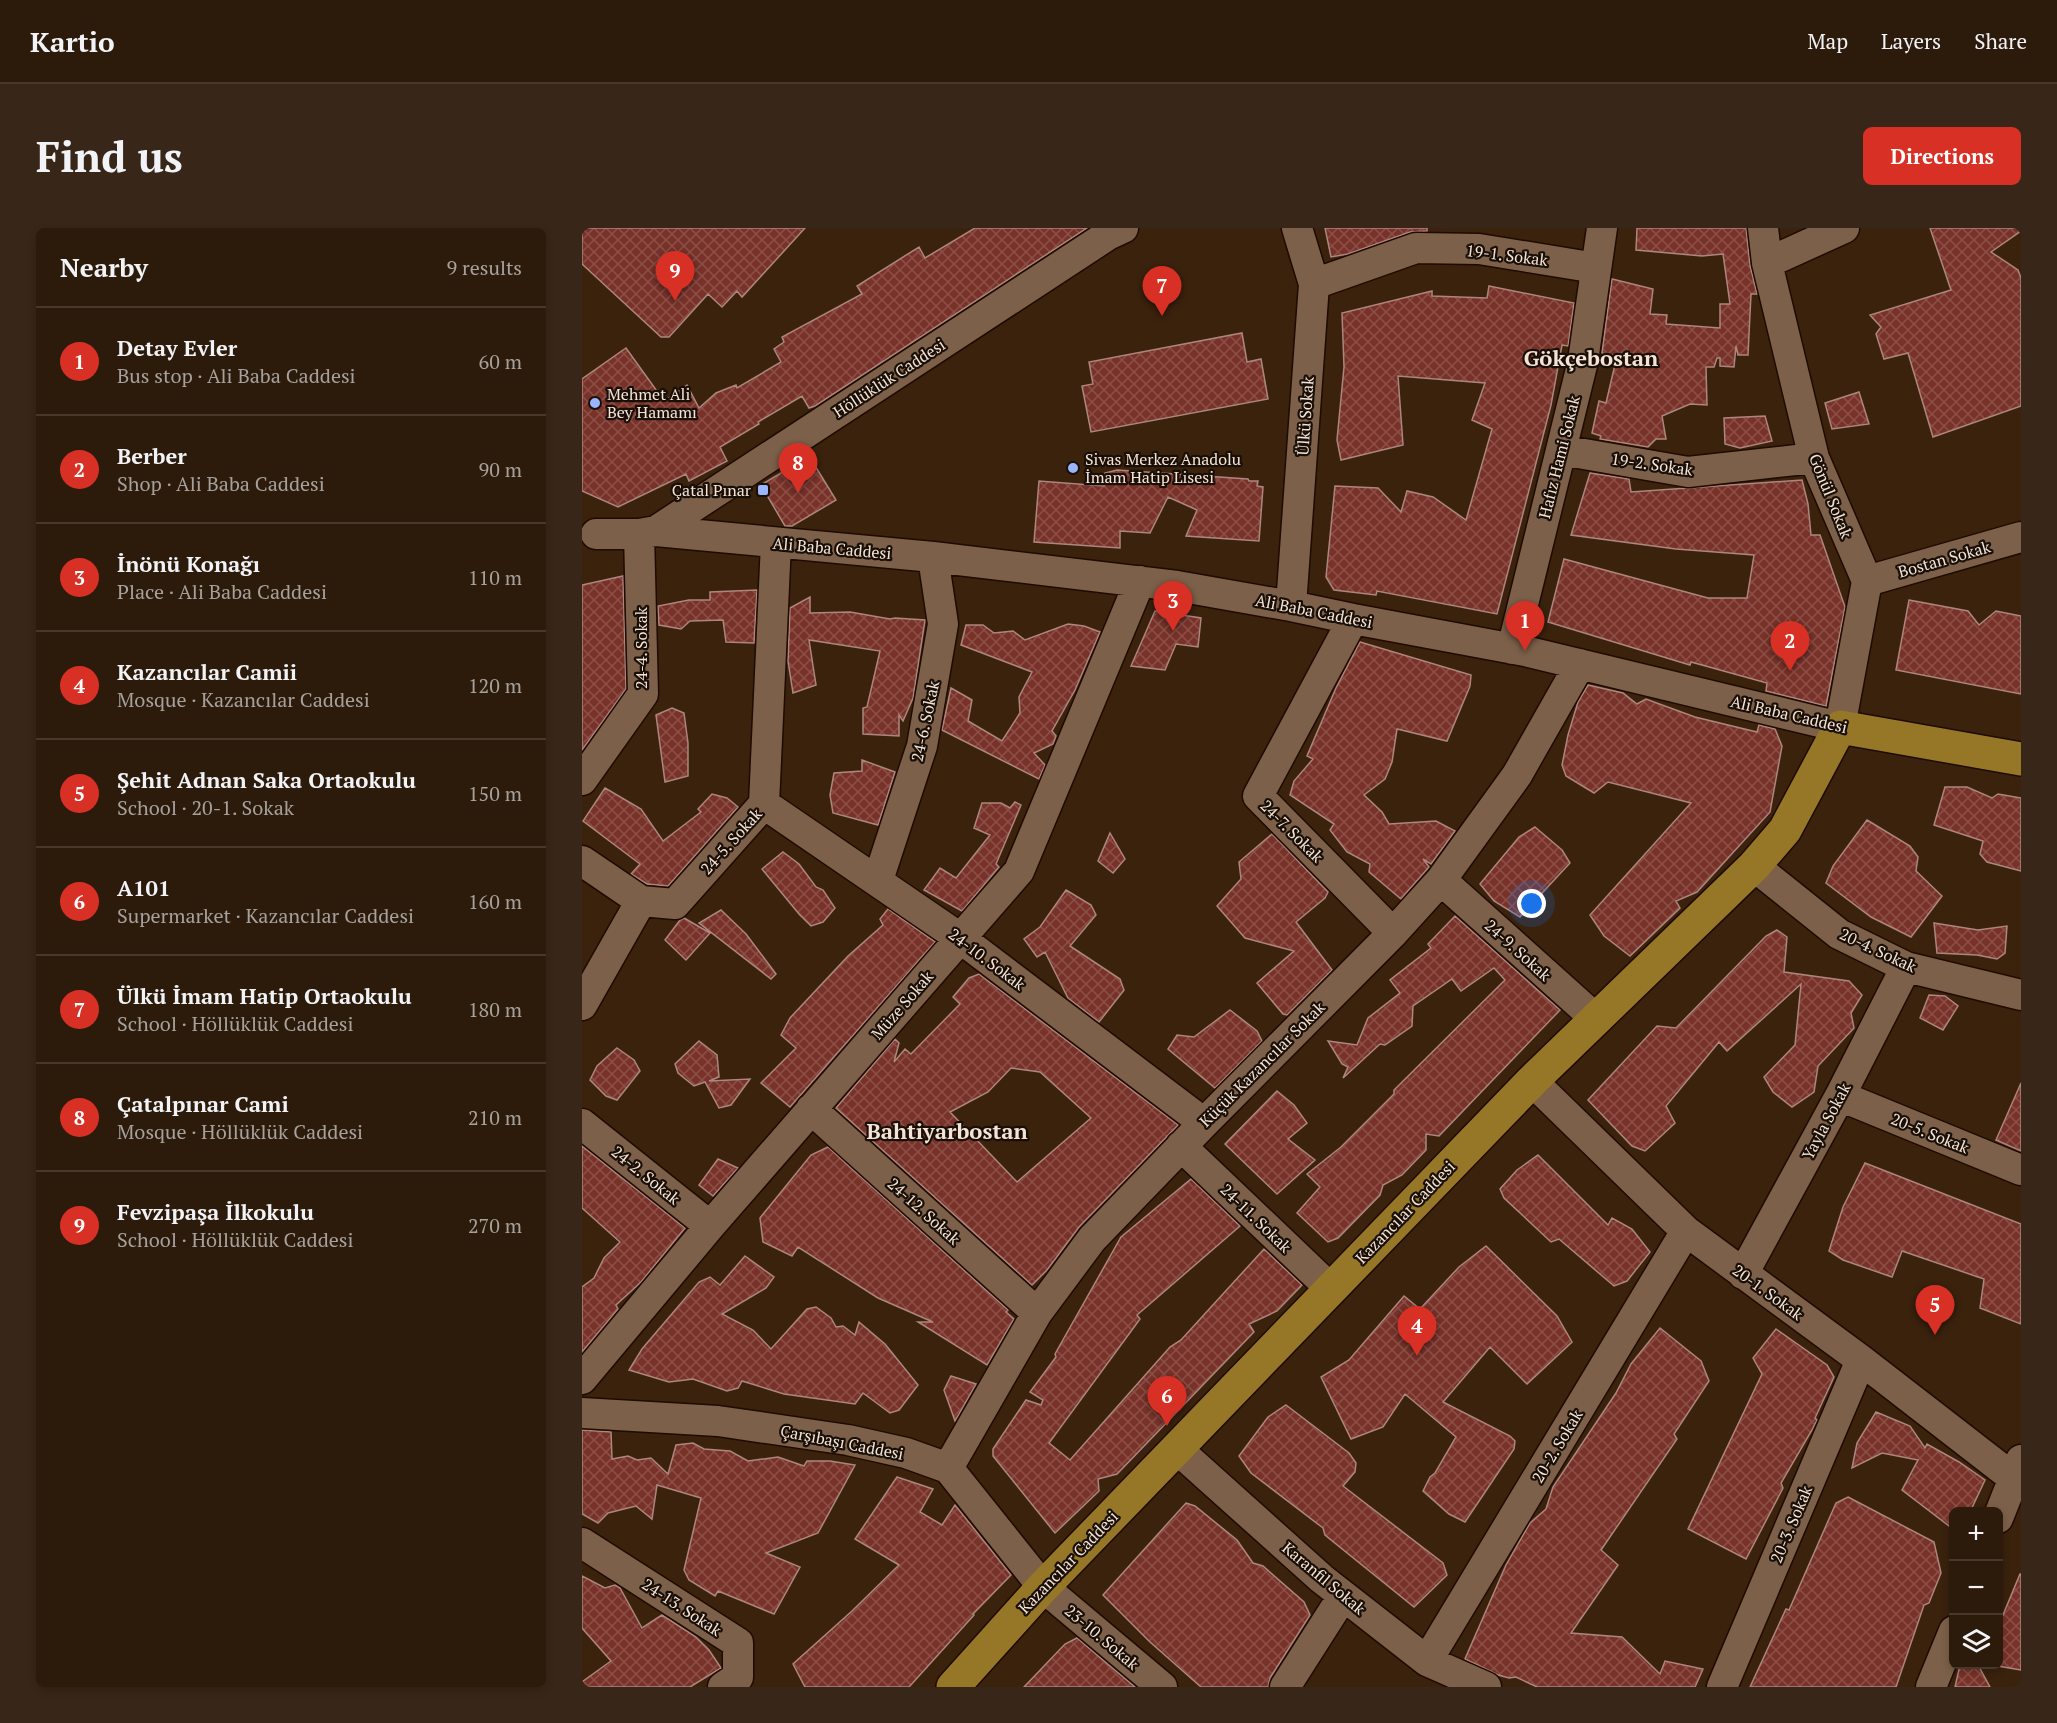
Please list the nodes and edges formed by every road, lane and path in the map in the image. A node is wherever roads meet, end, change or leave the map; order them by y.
1 (1123, 228) edge
2 (1297, 228) edge
3 (1602, 228) edge
4 (1763, 228) edge
5 (1844, 228) edge
6 (1767, 263) junction
7 (1596, 268) junction
8 (1314, 284) junction
9 (1561, 450) junction
10 (1814, 458) junction
11 (648, 532) junction
12 (587, 534) edge
13 (2021, 537) edge
14 (776, 543) junction
15 (933, 557) junction
16 (1140, 581) junction
17 (1867, 581) junction
18 (1291, 606) junction
19 (1353, 619) junction
20 (1512, 649) junction
21 (1580, 664) junction
22 (1840, 727) junction
23 (2021, 759) edge
24 (582, 780) edge
25 (764, 804) junction
26 (582, 861) edge
27 (1754, 866) junction
28 (878, 880) junction
29 (1441, 880) junction
30 (641, 901) junction
31 (1393, 933) junction
32 (960, 938) junction
33 (1906, 967) junction
34 (2021, 995) edge
35 (582, 1005) edge
36 (1596, 1019) junction
37 (1532, 1081) junction
38 (1840, 1096) junction
39 (812, 1109) junction
40 (1204, 1123) junction
41 (582, 1124) edge
42 (1181, 1146) junction
43 (2021, 1170) edge
44 (710, 1226) junction
45 (1686, 1231) junction
46 (1743, 1274) junction
47 (1331, 1289) junction
48 (1037, 1312) junction
49 (1861, 1360) junction
50 (582, 1378) edge
51 (582, 1413) edge
52 (1178, 1449) junction
53 (948, 1468) junction
54 (2019, 1474) edge
55 (2003, 1508) edge
56 (582, 1543) edge
57 (1042, 1587) junction
58 (1343, 1596) junction
59 (1949, 1641) edge
60 (1435, 1672) edge
61 (723, 1687) edge
62 (953, 1687) edge
63 (1162, 1687) edge
64 (1285, 1687) edge
65 (1486, 1687) edge
66 (1722, 1687) edge
67 (1931, 1687) edge

1 - 11 street, Höllüklük Caddesi
2 - 8 street, Ülkü Sokak
3 - 7 street, Hafız Hami Sokak
4 - 6 street, Gönül Sokak
5 - 6 street
6 - 10 street, Gönül Sokak
7 - 8 street, 19-1. Sokak
7 - 9 street, Hafız Hami Sokak
8 - 18 street, Ülkü Sokak
9 - 10 street, 19-2. Sokak
9 - 20 street, Hafız Hami Sokak
10 - 17 street, Gönül Sokak
11 - 12 street, Ali Baba Caddesi
11 - 14 street, Ali Baba Caddesi
11 - 24 street, 24-4. Sokak
13 - 17 street, Bostan Sokak
14 - 15 street, Ali Baba Caddesi
14 - 25 street, 24-5. Sokak
15 - 16 street, Ali Baba Caddesi
15 - 28 street, 24-6. Sokak
16 - 18 street, Ali Baba Caddesi
16 - 32 street, Müze Sokak
17 - 22 street
18 - 19 street, Ali Baba Caddesi
19 - 20 street, Ali Baba Caddesi
19 - 31 street, 24-7. Sokak
20 - 21 street, Ali Baba Caddesi
21 - 22 street, Ali Baba Caddesi
21 - 29 street, Küçük Kazancılar Sokak
22 - 23 main road, Ali Baba Caddesi
22 - 27 main road, Kazancılar Caddesi
25 - 28 street, 24-10. Sokak
25 - 30 street, 24-5. Sokak
26 - 30 street
27 - 33 street, 20-4. Sokak
27 - 36 main road, Kazancılar Caddesi
28 - 32 street, 24-10. Sokak
29 - 31 street, Küçük Kazancılar Sokak
29 - 36 street, 24-9. Sokak
30 - 35 street
31 - 40 street, Küçük Kazancılar Sokak
32 - 39 street, Müze Sokak
32 - 40 street, 24-10. Sokak
33 - 34 street, 20-4. Sokak
33 - 38 street, Yayla Sokak
36 - 37 main road, Kazancılar Caddesi
37 - 45 street, 20-1. Sokak
37 - 47 main road, Kazancılar Caddesi
38 - 43 street, 20-5. Sokak
38 - 46 street, Yayla Sokak
39 - 44 street, Müze Sokak
39 - 48 street, 24-12. Sokak
40 - 42 street, Küçük Kazancılar Sokak
41 - 44 street, 24-2. Sokak
42 - 47 street, 24-11. Sokak
42 - 48 street, Küçük Kazancılar Sokak
44 - 50 street, Müze Sokak
45 - 46 street, 20-1. Sokak
45 - 60 street, 20-2. Sokak
46 - 49 street, 20-1. Sokak
47 - 52 main road, Kazancılar Caddesi
48 - 53 street, Küçük Kazancılar Sokak
49 - 54 street, 20-1. Sokak
49 - 66 street, 20-3. Sokak
51 - 53 street, Çarşıbaşı Caddesi
52 - 57 main road, Kazancılar Caddesi
52 - 58 street, Karanfil Sokak
53 - 57 street
54 - 55 street
56 - 61 street, 24-13. Sokak
57 - 62 main road, Kazancılar Caddesi
57 - 63 street, 23-10. Sokak
58 - 60 street, Karanfil Sokak
58 - 64 street
59 - 67 street
60 - 65 street, Karanfil Sokak

